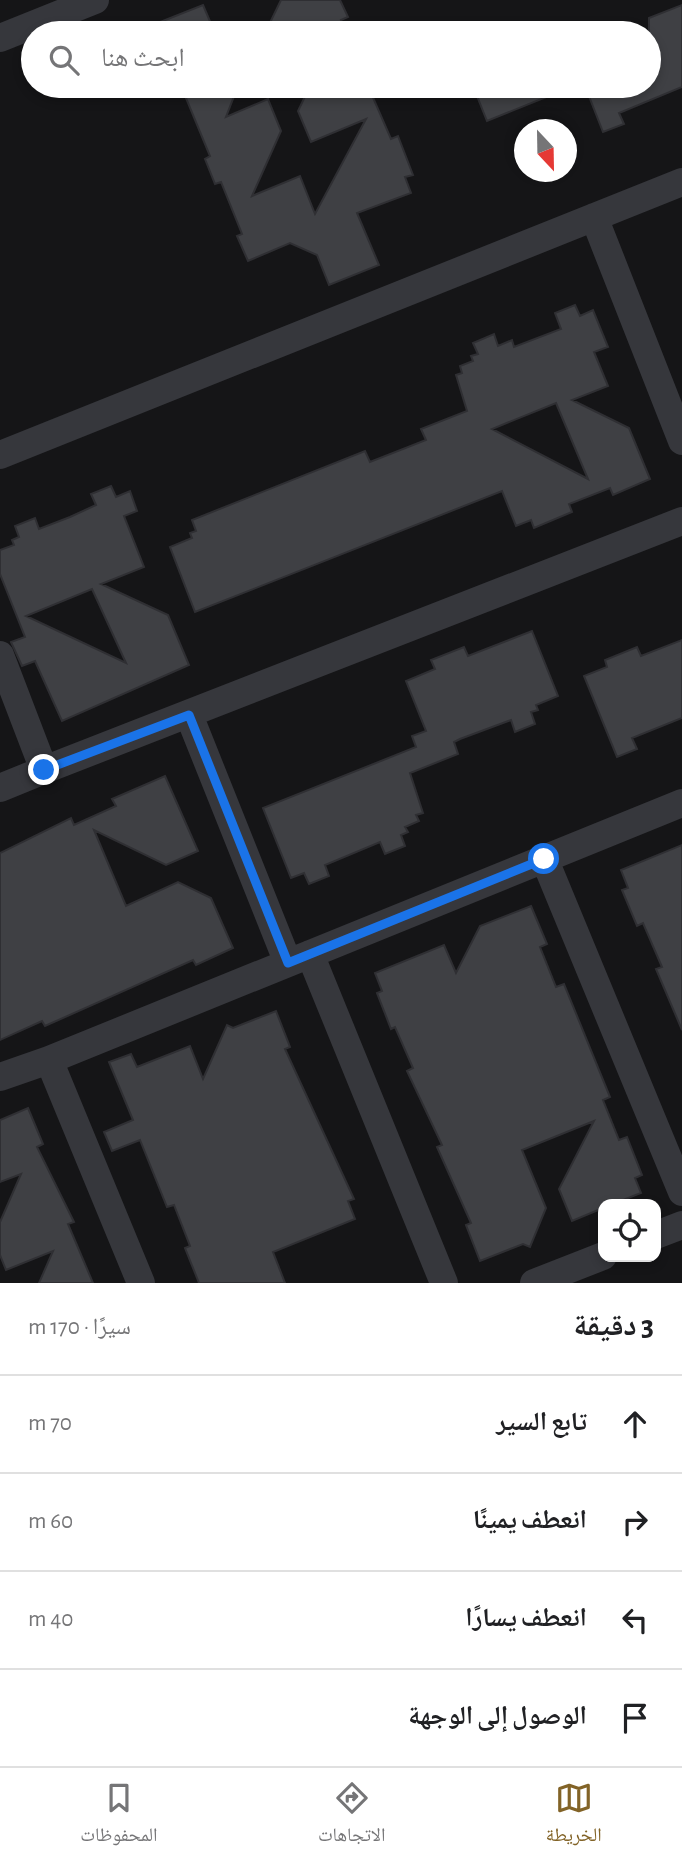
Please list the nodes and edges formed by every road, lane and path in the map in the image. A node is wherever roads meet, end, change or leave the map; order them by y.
1 (95, 0) edge
2 (42, 21) edge
3 (21, 30) edge
4 (0, 38) edge
5 (682, 182) edge
6 (594, 217) junction
7 (682, 441) edge
8 (0, 455) edge
9 (682, 521) edge
10 (0, 655) edge
11 (189, 715) junction
12 (44, 770) junction
13 (0, 788) edge
14 (682, 803) edge
15 (544, 859) junction
16 (299, 958) junction
17 (49, 1060) junction
18 (0, 1077) edge
19 (682, 1192) edge
20 (682, 1225) edge
21 (661, 1233) edge
22 (598, 1258) edge
23 (141, 1283) edge
24 (444, 1283) edge
25 (534, 1283) edge

1 - 2 street
3 - 4 street
5 - 6 street
6 - 7 street
6 - 8 street
9 - 11 street
10 - 12 street
11 - 12 street
11 - 16 street
12 - 13 street
14 - 15 street
15 - 16 street
15 - 19 street
16 - 17 street
16 - 24 street
17 - 18 street
17 - 23 street
20 - 21 street
22 - 25 street

